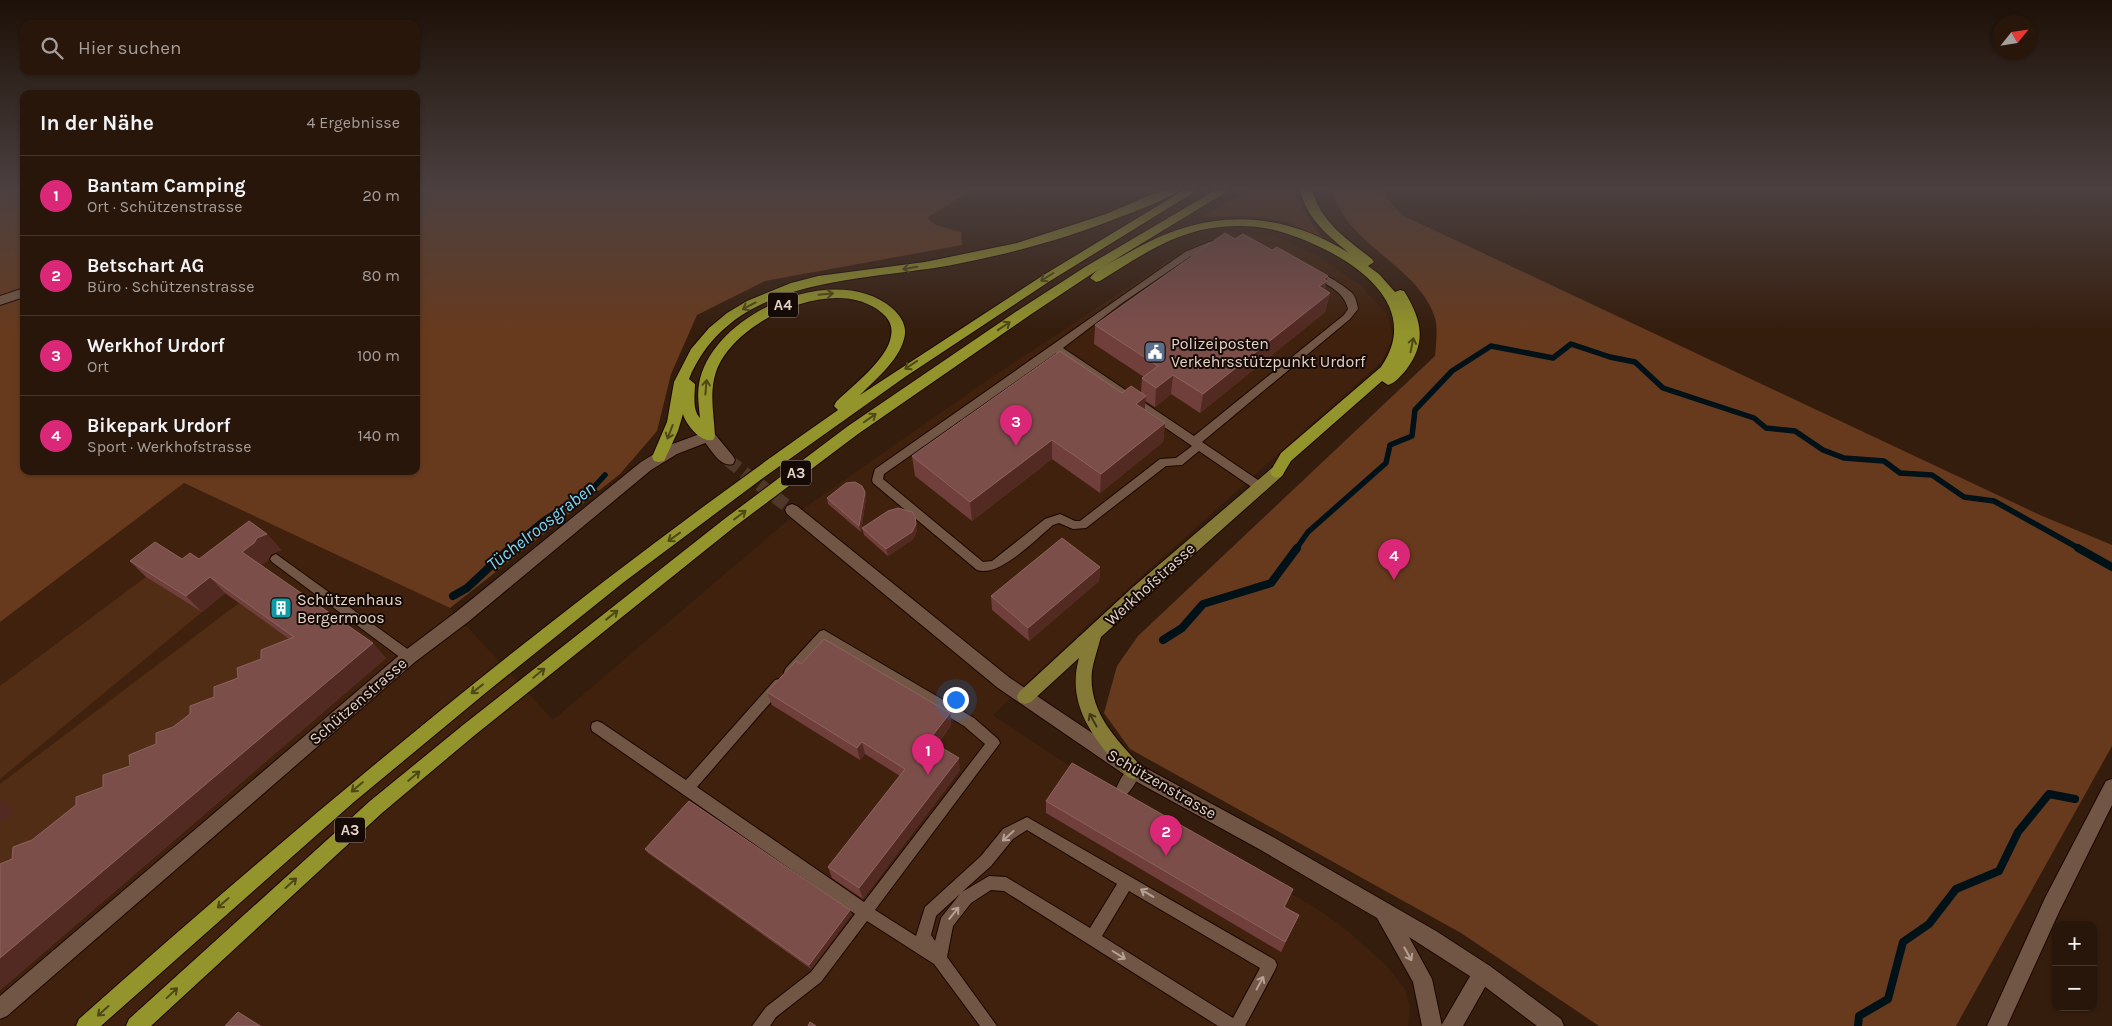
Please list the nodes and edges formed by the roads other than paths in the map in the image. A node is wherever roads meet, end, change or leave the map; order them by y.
1 (1053, 236) edge
2 (1114, 236) edge
3 (1146, 236) edge
4 (1175, 236) edge
5 (1304, 236) edge
6 (1337, 236) edge
7 (1234, 241) edge
8 (1308, 270) edge
9 (20, 294) edge
10 (0, 301) edge
11 (1025, 312) junction
12 (1056, 348) junction
13 (687, 372) junction
14 (815, 432) junction
15 (708, 436) junction
16 (1198, 443) junction
17 (659, 457) junction
18 (728, 460) tunnel mouth
19 (1277, 472) junction
20 (1260, 487) junction
21 (792, 510) tunnel mouth
22 (276, 559) dead end
23 (1094, 634) junction
24 (409, 656) junction
25 (1025, 697) junction
26 (597, 727) dead end
27 (1134, 771) junction
28 (2112, 787) edge
29 (687, 788) junction
30 (1122, 791) edge
31 (1127, 881) junction
32 (1384, 911) junction
33 (865, 912) junction
34 (1092, 938) junction
35 (939, 959) junction
36 (1483, 973) junction
37 (0, 1009) edge
38 (86, 1026) edge
39 (136, 1026) edge
40 (760, 1026) edge
41 (989, 1026) edge
42 (1232, 1026) edge
43 (1237, 1026) edge
44 (1432, 1026) edge
45 (1451, 1026) edge
46 (1554, 1026) edge
47 (1997, 1026) edge

1 -> 13 highway, A4
2 -> 14 highway, A3
3 - 11 highway, A3
4 - 11 highway
5 - 19 highway
19 -> 6 highway
7 - 12 lane
8 - 16 lane
9 - 10 main road
39 -> 11 highway, A3
12 - 16 lane
12 - 16 lane
13 - 15 highway, A4
13 -> 17 highway, A4
15 -> 14 highway, A4
14 -> 38 highway, A3
15 - 17 main road, Schützenstrasse
15 - 18 main road
16 - 20 lane
17 - 24 main road, Schützenstrasse
19 - 20 main road, Werkhofstrasse
20 - 23 main road, Werkhofstrasse
21 - 25 main road, Schützenstrasse
22 - 24 lane
23 - 25 main road, Werkhofstrasse
27 -> 23 main road
24 - 37 main road, Schützenstrasse
25 - 27 main road, Schützenstrasse
26 - 29 lane
27 - 30 lane
27 - 32 main road, Schützenstrasse
28 - 47 main road
29 - 33 lane
29 - 33 lane
31 - 34 lane
31 -> 35 lane
43 -> 31 lane
32 - 36 main road, Schützenstrasse
32 -> 44 main road
33 - 35 lane
33 - 40 lane
35 -> 34 lane
34 -> 42 lane
35 - 41 lane
36 - 45 main road
36 - 46 main road, Schützenstrasse

